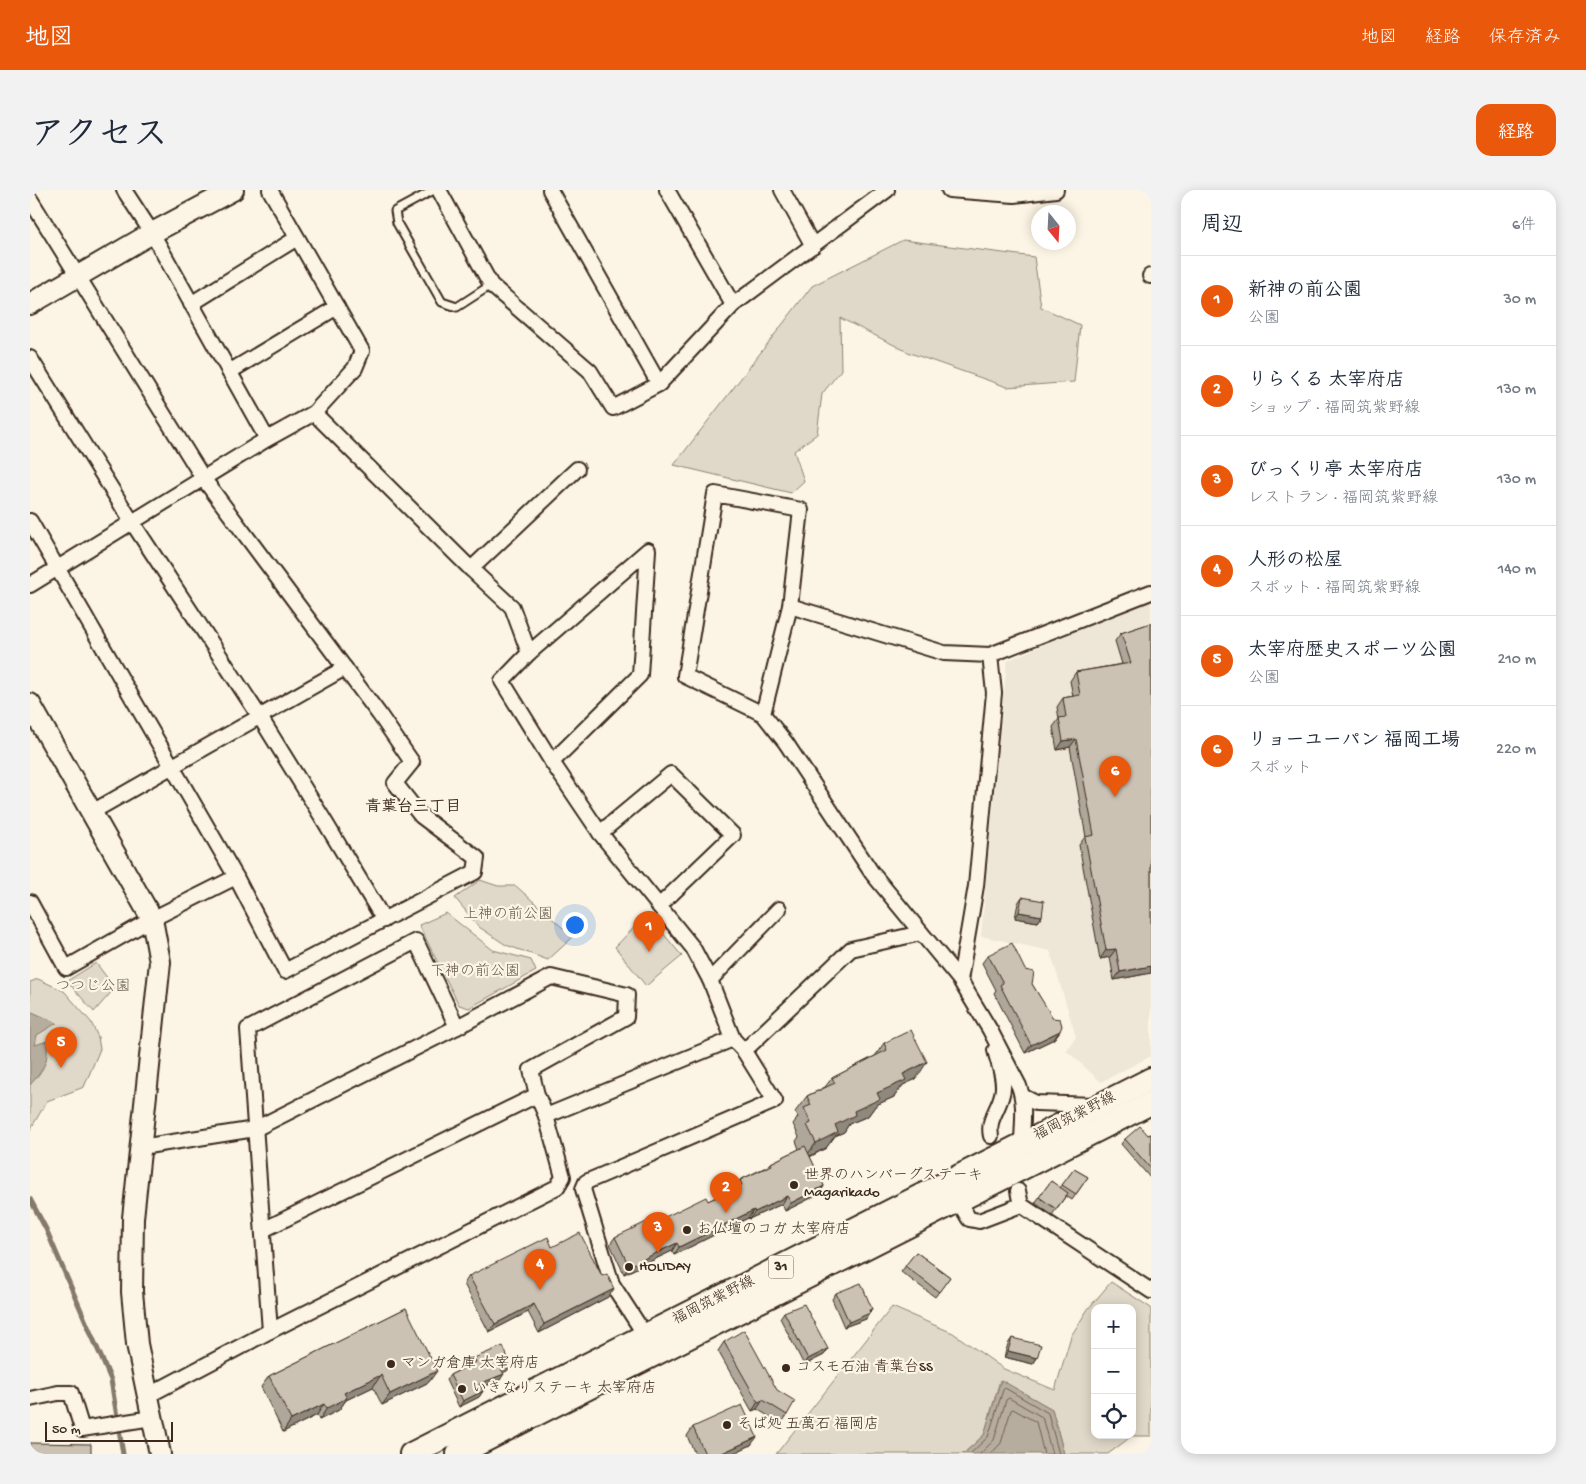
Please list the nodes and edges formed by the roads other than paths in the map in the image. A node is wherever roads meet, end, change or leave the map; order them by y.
1 (124, 190) edge
2 (233, 190) edge
3 (270, 190) edge
4 (434, 190) edge
5 (439, 190) edge
6 (550, 190) edge
7 (667, 190) edge
8 (782, 190) edge
9 (887, 190) edge
10 (948, 190) edge
11 (1056, 190) edge
12 (1012, 193) edge
13 (30, 199) edge
14 (152, 232) junction
15 (297, 238) junction
16 (813, 246) junction
17 (77, 276) junction
18 (491, 285) junction
19 (30, 304) edge
20 (191, 304) junction
21 (733, 305) junction
22 (337, 307) junction
23 (30, 358) edge
24 (230, 372) junction
25 (659, 384) junction
26 (314, 413) junction
27 (266, 439) junction
28 (577, 468) dead end
29 (203, 478) junction
30 (30, 521) edge
31 (132, 522) junction
32 (57, 568) junction
33 (471, 569) junction
34 (30, 585) edge
35 (1151, 592) edge
36 (790, 606) junction
37 (529, 653) junction
38 (990, 655) junction
39 (345, 668) junction
40 (30, 704) edge
41 (763, 714) junction
42 (260, 717) junction
43 (552, 762) junction
44 (172, 767) junction
45 (92, 812) junction
46 (600, 833) junction
47 (236, 877) junction
48 (30, 902) edge
49 (659, 906) junction
50 (779, 909) dead end
51 (152, 919) junction
52 (384, 920) junction
53 (922, 933) junction
54 (710, 980) junction
55 (960, 980) junction
56 (457, 1027) junction
57 (990, 1030) junction
58 (733, 1039) junction
59 (744, 1051) junction
60 (1151, 1079) edge
61 (537, 1095) junction
62 (1022, 1096) junction
63 (1151, 1103) edge
64 (1098, 1106) junction
65 (546, 1116) junction
66 (255, 1129) junction
67 (991, 1136) dead end
68 (1022, 1145) junction
69 (141, 1146) junction
70 (1018, 1190) dead end
71 (959, 1202) junction
72 (1021, 1205) junction
73 (263, 1230) junction
74 (1151, 1290) edge
75 (270, 1331) junction
76 (645, 1335) junction
77 (149, 1395) junction
78 (30, 1399) edge
79 (152, 1418) junction
80 (160, 1454) edge
81 (411, 1454) edge
82 (458, 1454) edge

1 - 14 street
2 - 14 street
3 - 15 street
4 - 18 lane
5 - 18 street
6 - 25 street
7 - 21 street
8 - 16 street
9 - 16 street
10 - 12 street
11 - 12 street
13 - 17 street
14 - 17 street
14 - 20 street
15 - 20 street
15 - 22 street
16 - 21 street
17 - 19 street
17 - 29 street
18 - 25 street
20 - 24 street
21 - 25 street
22 - 24 street
22 - 26 street
23 - 31 street
24 - 27 street
26 - 27 street
26 - 33 street
27 - 29 street
28 - 33 street
29 - 31 street
29 - 39 street
30 - 32 street
31 - 32 street
31 - 42 street
32 - 34 street
32 - 44 street
33 - 37 street
35 - 38 street
36 - 38 street
36 - 41 street
36 - 41 street
37 - 43 street
37 - 43 street
38 - 55 street
39 - 42 street
39 - 52 street
40 - 45 street
41 - 53 street
42 - 44 street
42 - 52 street
43 - 46 street
44 - 45 street
44 - 47 street
45 - 51 street
46 - 49 street
46 - 49 street
47 - 51 street
47 - 52 street
48 - 51 street
49 - 54 street
50 - 54 street
51 - 69 street
53 - 55 street
53 - 59 street
54 - 58 street
55 - 57 street
56 - 61 street
56 - 66 street
56 - 66 street
57 - 62 street
57 - 67 street
58 - 59 street
58 - 65 street
59 - 76 street
60 - 64 main road, 福岡筑紫野線 / 31
61 - 65 street
61 - 73 street
62 - 64 street
62 - 68 street
63 - 71 main road, 福岡筑紫野線 / 31
64 - 68 main road, 福岡筑紫野線 / 31
65 - 75 street
66 - 69 street
66 - 73 street
68 - 76 main road, 福岡筑紫野線 / 31
69 - 77 street
70 - 72 street
71 - 72 street
71 - 82 main road, 福岡筑紫野線 / 31
72 - 74 street
73 - 75 street
75 - 77 street
76 - 81 main road, 福岡筑紫野線 / 31
77 - 79 street
78 - 79 street
79 - 80 street

